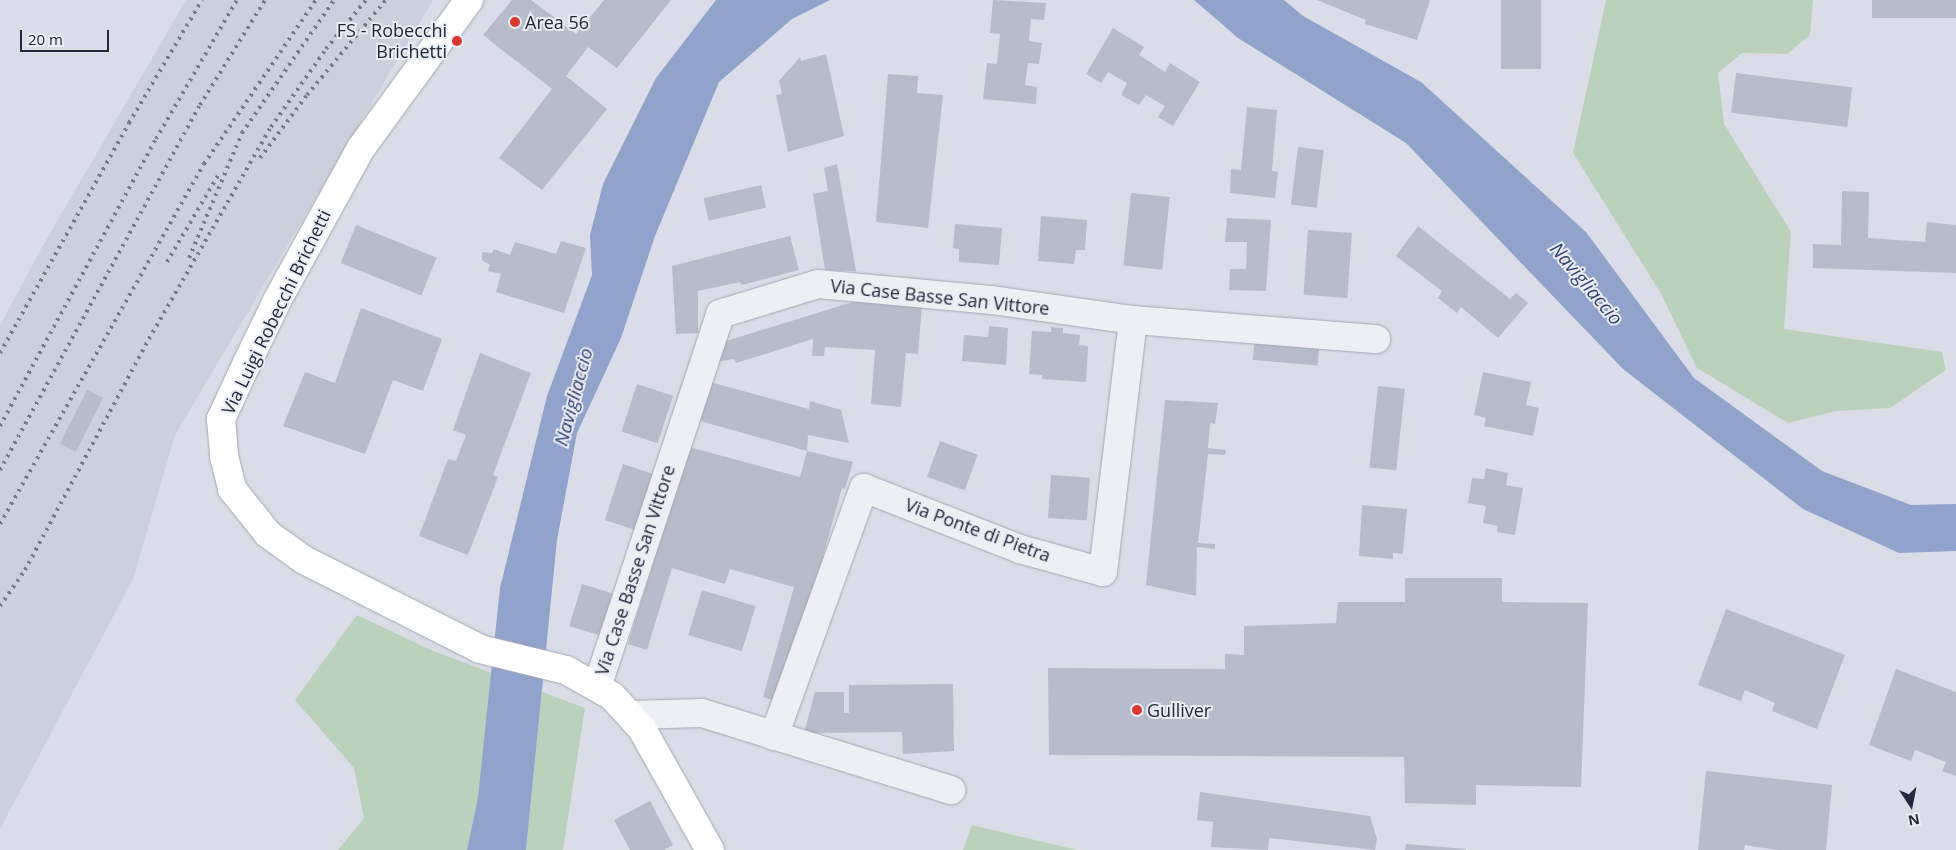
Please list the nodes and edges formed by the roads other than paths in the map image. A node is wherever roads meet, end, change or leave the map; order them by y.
1 (469, 0) edge
2 (1133, 320) junction
3 (1376, 339) dead end
4 (597, 687) junction
5 (631, 714) junction
6 (774, 736) junction
7 (951, 790) dead end
8 (710, 850) edge

1 - 4 street, Via Luigi Robecchi Brichetti
2 - 3 street, Via Case Basse San Vittore
2 - 4 street, Via Case Basse San Vittore
2 - 6 street, Via Ponte di Pietra
4 - 5 street, Via Luigi Robecchi Brichetti
5 - 6 street
5 - 8 street
6 - 7 street

